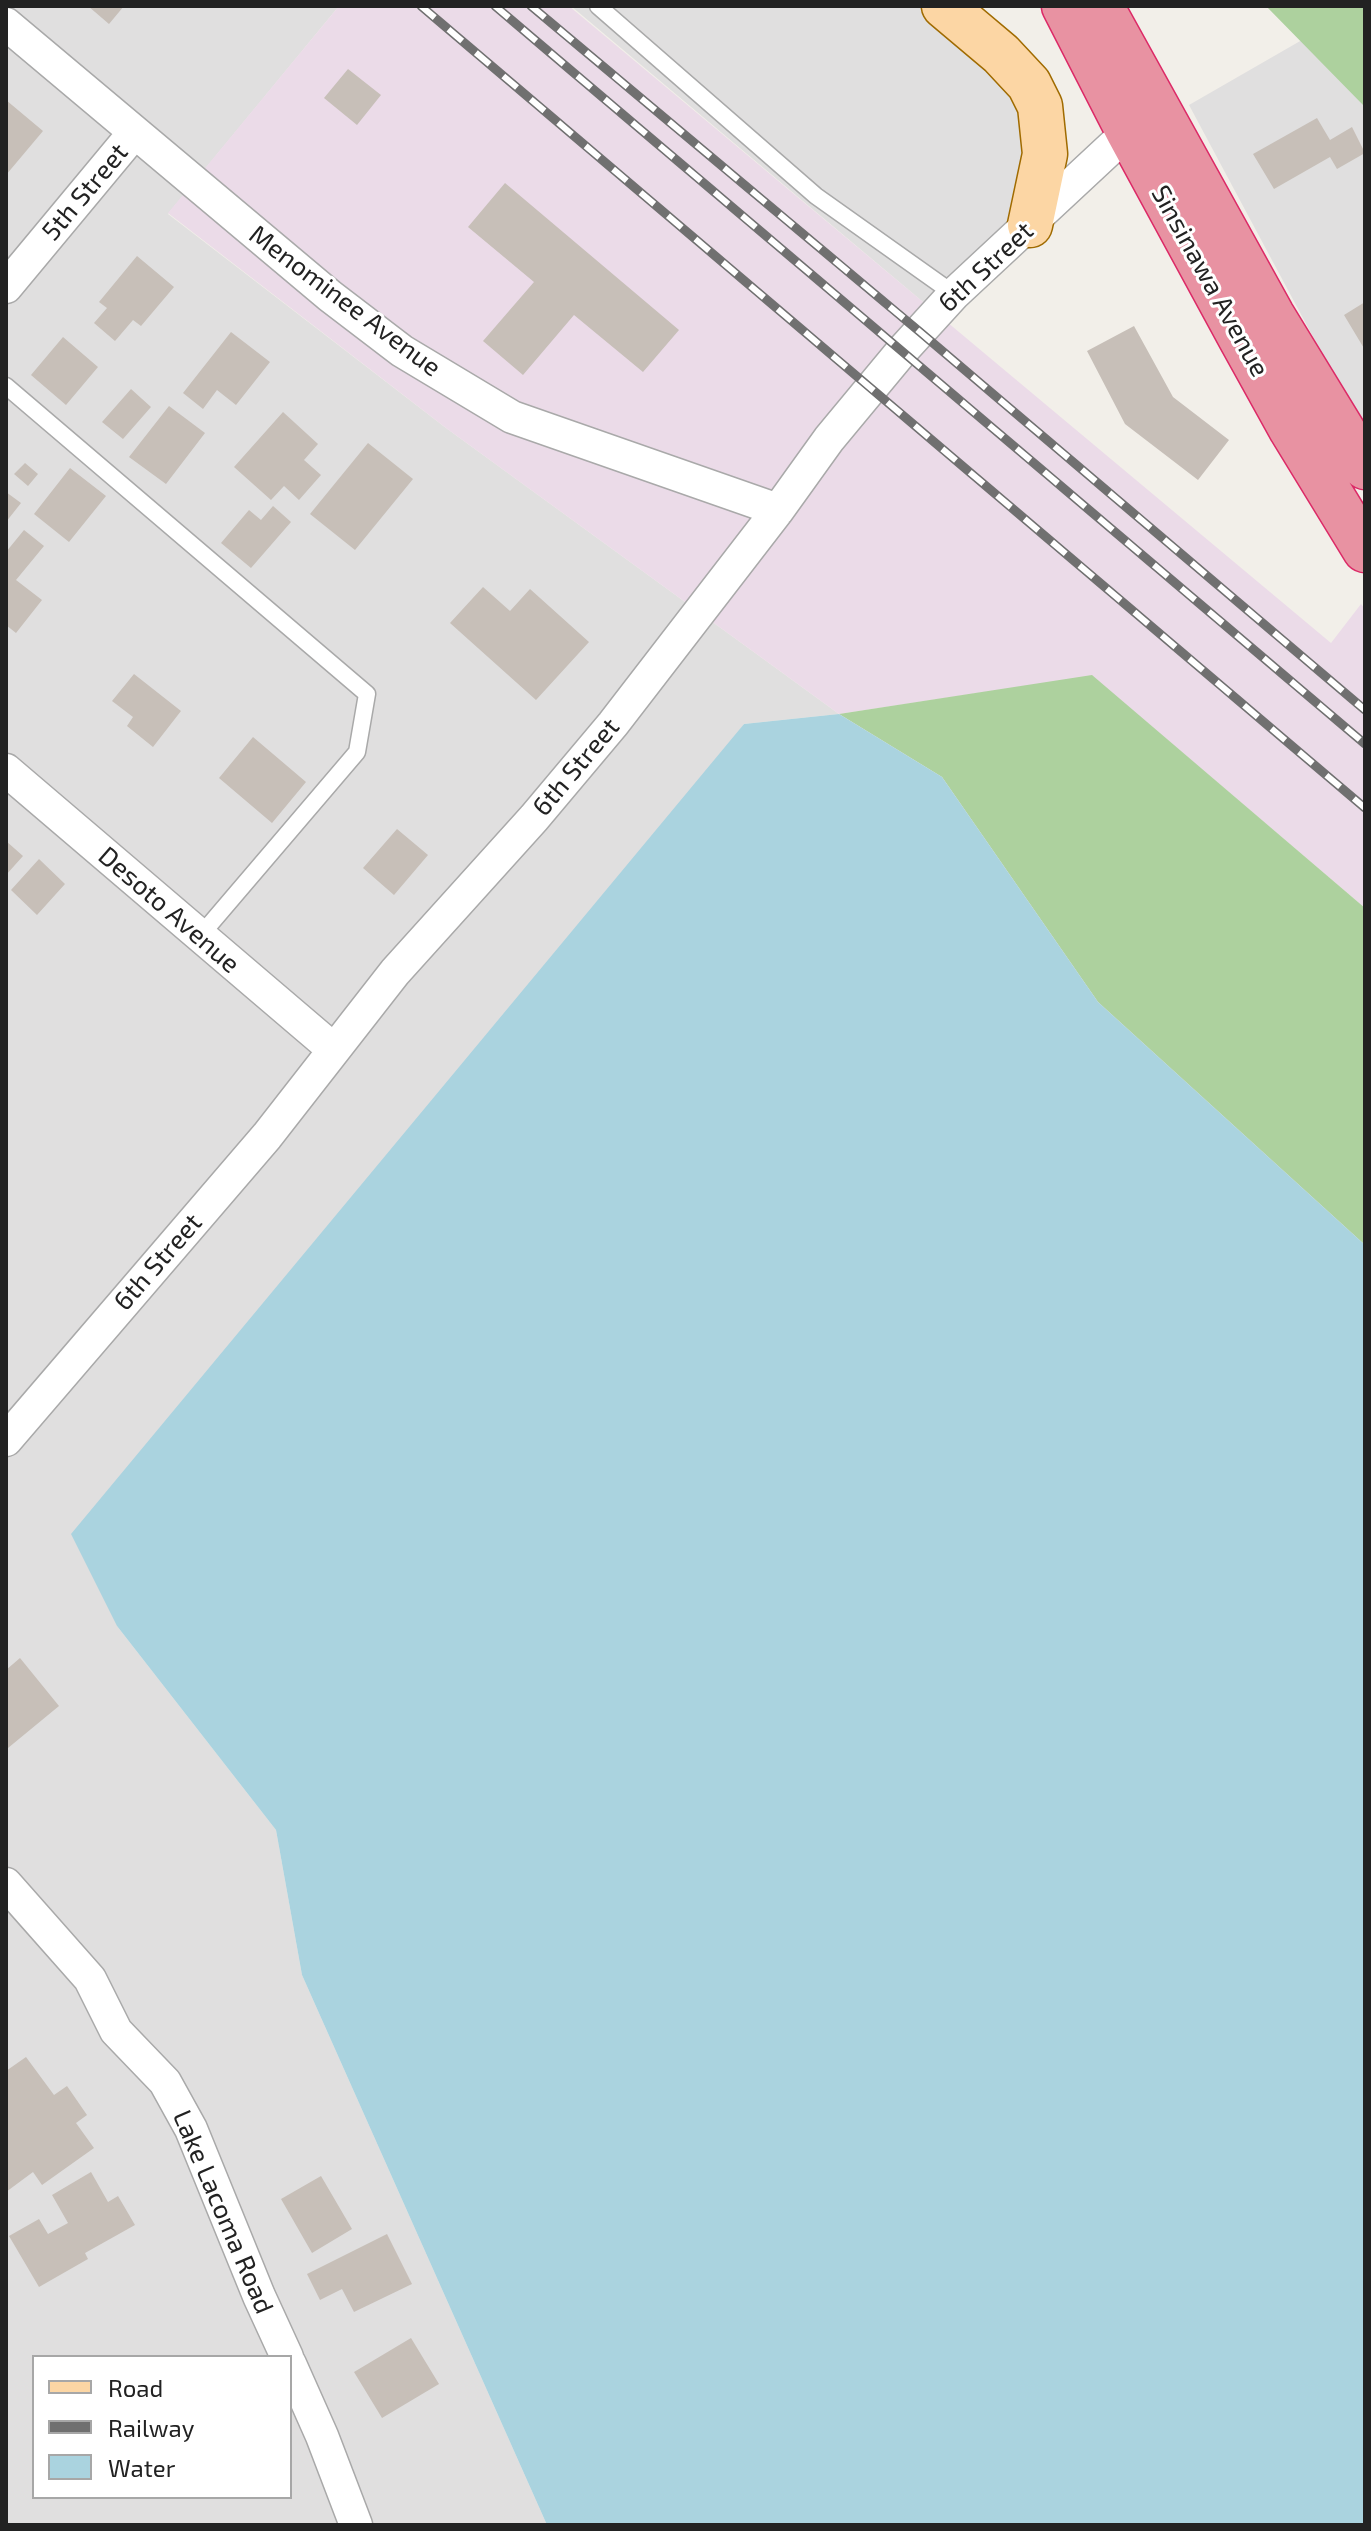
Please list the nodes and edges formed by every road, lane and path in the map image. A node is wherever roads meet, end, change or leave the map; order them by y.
1 (598, 6) edge
2 (944, 6) edge
3 (1064, 6) edge
4 (1101, 6) edge
5 (6, 24) edge
6 (1142, 118) junction
7 (134, 133) junction
8 (1030, 225) junction
9 (6, 287) edge
10 (954, 294) junction
11 (6, 386) edge
12 (1365, 467) edge
13 (778, 510) junction
14 (1365, 550) edge
15 (6, 770) edge
16 (200, 936) junction
17 (333, 1049) junction
18 (6, 1440) edge
19 (6, 1884) edge
20 (286, 2355) edge
21 (292, 2368) edge
22 (356, 2525) edge

1 - 10 lane
2 - 8 main road
3 - 6 highway, Sinsinawa Avenue
4 - 6 highway, Sinsinawa Avenue
5 - 7 street, Menominee Avenue
6 - 8 street, 6th Street
6 - 12 highway, Sinsinawa Avenue
6 - 14 highway, Sinsinawa Avenue
7 - 9 street, 5th Street
7 - 13 street, Menominee Avenue
8 - 10 street, 6th Street
10 - 13 street, 6th Street
11 - 16 lane
13 - 17 street, 6th Street
15 - 16 street, Desoto Avenue
16 - 17 street, Desoto Avenue
17 - 18 street, 6th Street
19 - 20 street, Lake Lacoma Road
21 - 22 street

